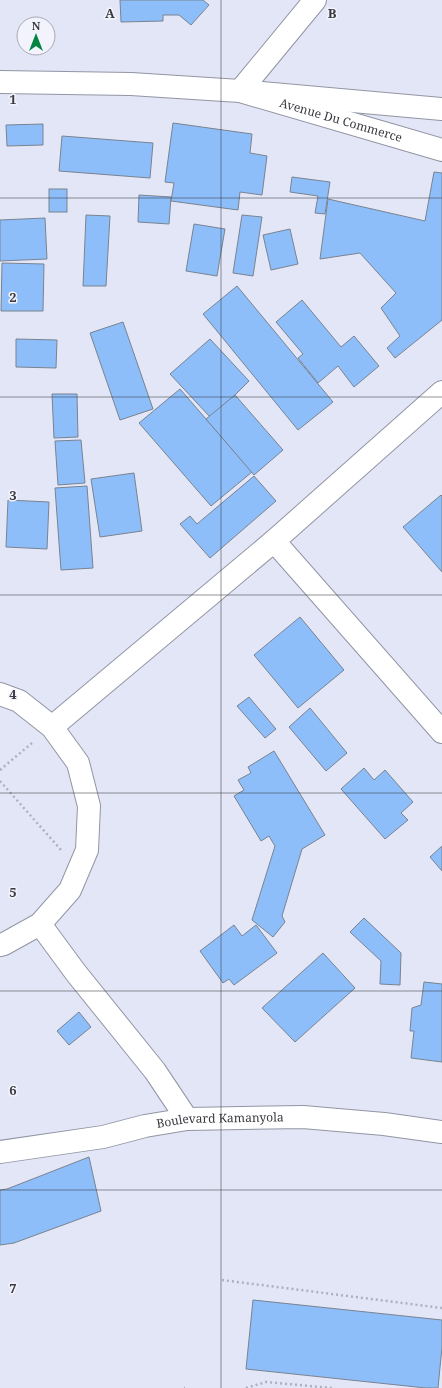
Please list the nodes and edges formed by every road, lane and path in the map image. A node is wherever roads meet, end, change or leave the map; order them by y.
1 (315, 0) edge
2 (0, 82) edge
3 (240, 91) junction
4 (442, 109) edge
5 (442, 150) edge
6 (442, 392) edge
7 (274, 541) junction
8 (0, 694) edge
9 (52, 726) junction
10 (442, 732) edge
11 (0, 770) edge
12 (0, 781) edge
13 (64, 853) dead end
14 (40, 924) junction
15 (0, 945) edge
16 (187, 1119) junction
17 (442, 1132) edge
18 (0, 1152) edge
19 (222, 1280) dead end
20 (442, 1308) edge
21 (246, 1388) edge
22 (332, 1388) edge

1 - 3 street
2 - 3 street
3 - 4 street
3 - 5 street, Avenue Du Commerce
6 - 7 street
7 - 9 street
7 - 10 street
8 - 9 street
9 - 11 path
9 - 14 street
12 - 13 path
14 - 15 street
14 - 16 street
16 - 17 street, Boulevard Kamanyola
16 - 18 street, Boulevard Kamanyola
19 - 20 path
21 - 22 path

